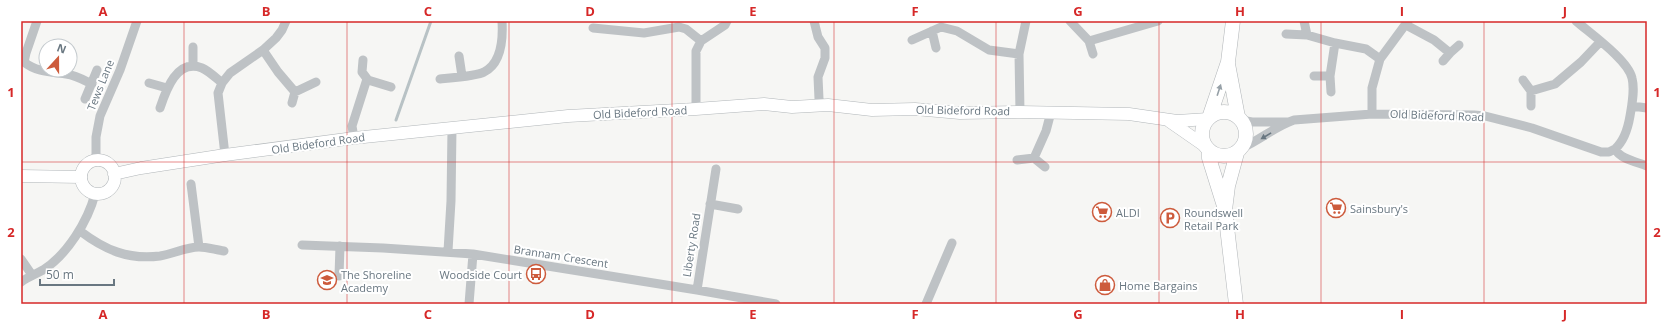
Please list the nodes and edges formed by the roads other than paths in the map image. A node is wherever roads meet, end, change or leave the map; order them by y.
1 (37, 21) edge
2 (137, 21) edge
3 (286, 21) edge
4 (502, 21) edge
5 (727, 21) edge
6 (814, 21) edge
7 (1026, 21) edge
8 (1070, 21) edge
9 (1158, 21) edge
10 (1233, 21) edge
11 (1304, 21) edge
12 (1576, 21) edge
13 (1407, 23) edge
14 (613, 26) edge
15 (593, 28) dead end
16 (932, 31) junction
17 (1286, 34) dead end
18 (1307, 35) junction
19 (912, 40) dead end
20 (701, 41) junction
21 (1089, 41) junction
22 (1600, 42) junction
23 (1335, 43) junction
24 (1459, 45) dead end
25 (193, 47) dead end
26 (936, 48) dead end
27 (263, 50) junction
28 (1450, 53) junction
29 (1020, 54) junction
30 (1093, 54) dead end
31 (459, 56) dead end
32 (1380, 59) junction
33 (363, 60) dead end
34 (1443, 61) dead end
35 (1228, 62) junction
36 (193, 66) junction
37 (97, 70) dead end
38 (462, 76) junction
39 (1314, 76) dead end
40 (1330, 76) junction
41 (440, 79) dead end
42 (368, 80) junction
43 (1523, 80) dead end
44 (222, 82) junction
45 (316, 82) dead end
46 (149, 83) dead end
47 (92, 84) junction
48 (391, 87) dead end
49 (167, 88) junction
50 (1531, 91) junction
51 (295, 92) junction
52 (1331, 92) dead end
53 (85, 99) dead end
54 (292, 103) dead end
55 (821, 105) junction
56 (1531, 106) dead end
57 (1632, 106) junction
58 (160, 108) dead end
59 (1647, 108) edge
60 (696, 109) junction
61 (1020, 112) junction
62 (1051, 112) junction
63 (1372, 114) junction
64 (1240, 118) junction
65 (1208, 119) junction
66 (1169, 121) junction
67 (1288, 122) junction
68 (452, 128) junction
69 (354, 138) junction
70 (1207, 148) junction
71 (1615, 149) junction
72 (1240, 150) junction
73 (225, 155) junction
74 (1034, 158) junction
75 (96, 160) junction
76 (1018, 160) dead end
77 (1647, 166) edge
78 (1045, 167) dead end
79 (716, 169) dead end
80 (114, 174) junction
81 (21, 176) edge
82 (80, 177) junction
83 (191, 184) dead end
84 (95, 194) junction
85 (710, 204) junction
86 (738, 209) dead end
87 (1225, 210) junction
88 (80, 231) junction
89 (952, 243) dead end
90 (302, 245) dead end
91 (340, 246) junction
92 (199, 247) junction
93 (224, 251) dead end
94 (448, 251) junction
95 (472, 254) junction
96 (21, 259) edge
97 (32, 275) junction
98 (339, 276) dead end
99 (21, 282) edge
100 (697, 290) junction
101 (469, 304) edge
102 (776, 304) edge
103 (926, 304) edge
104 (1236, 304) edge

1 - 47 street
2 - 75 street, Tews Lane
3 - 27 street
4 - 38 street
5 - 20 street
6 - 55 street
7 - 29 street
8 - 21 street
9 - 21 street
10 - 35 main road
11 - 18 street
12 - 22 street
13 - 28 street
13 - 32 street
14 - 15 street
14 - 20 street
16 - 19 street
16 - 26 street
16 - 29 street
17 - 18 street
18 - 23 street
20 - 60 street
21 - 30 street
22 - 50 street
22 - 57 street
23 - 32 street
23 - 40 street
24 - 28 street
25 - 36 street
27 - 44 street
27 - 51 street
28 - 34 street
29 - 61 street
31 - 38 street
32 - 63 street
33 - 42 street
35 - 64 main road
65 -> 35 main road
36 - 44 street
36 - 49 street
37 - 47 street
38 - 41 street
39 - 40 street
40 - 52 street
42 - 48 street
42 - 69 street
43 - 50 street
44 - 73 street
45 - 51 street
46 - 49 street
47 - 53 street
49 - 58 street
50 - 56 street
51 - 54 street
55 - 60 street, Old Bideford Road
55 - 61 street, Old Bideford Road
57 - 59 street
57 - 71 street
60 - 68 street, Old Bideford Road
61 - 62 street, Old Bideford Road
62 - 66 street, Old Bideford Road
62 - 74 street
63 - 67 street, Old Bideford Road
63 - 71 street, Old Bideford Road
64 - 65 main road
64 - 67 street, Old Bideford Road
64 - 72 main road
65 - 66 street, Old Bideford Road
65 - 70 main road
66 - 70 street, Old Bideford Road
67 -> 72 street, Old Bideford Road
68 - 69 street, Old Bideford Road
68 - 94 street
69 - 73 street, Old Bideford Road
70 - 72 main road
70 - 87 main road
71 - 77 street
72 - 87 main road
73 - 80 street, Old Bideford Road
74 - 76 street
74 - 78 street
75 - 80 street
75 - 82 street
79 - 85 street, Liberty Road
80 - 84 street
81 - 82 street
82 - 84 street
83 - 92 street
84 - 88 street
85 - 86 street, Liberty Road
85 - 100 street, Liberty Road
87 - 104 main road
88 - 92 street
88 - 97 street
89 - 103 street
90 - 91 street, Brannam Crescent
91 - 94 street, Brannam Crescent
91 - 98 street
92 - 93 street
94 - 95 street, Brannam Crescent
95 - 100 street, Brannam Crescent
95 - 101 street
96 - 97 street
97 - 99 street
100 - 102 street, Brannam Crescent

